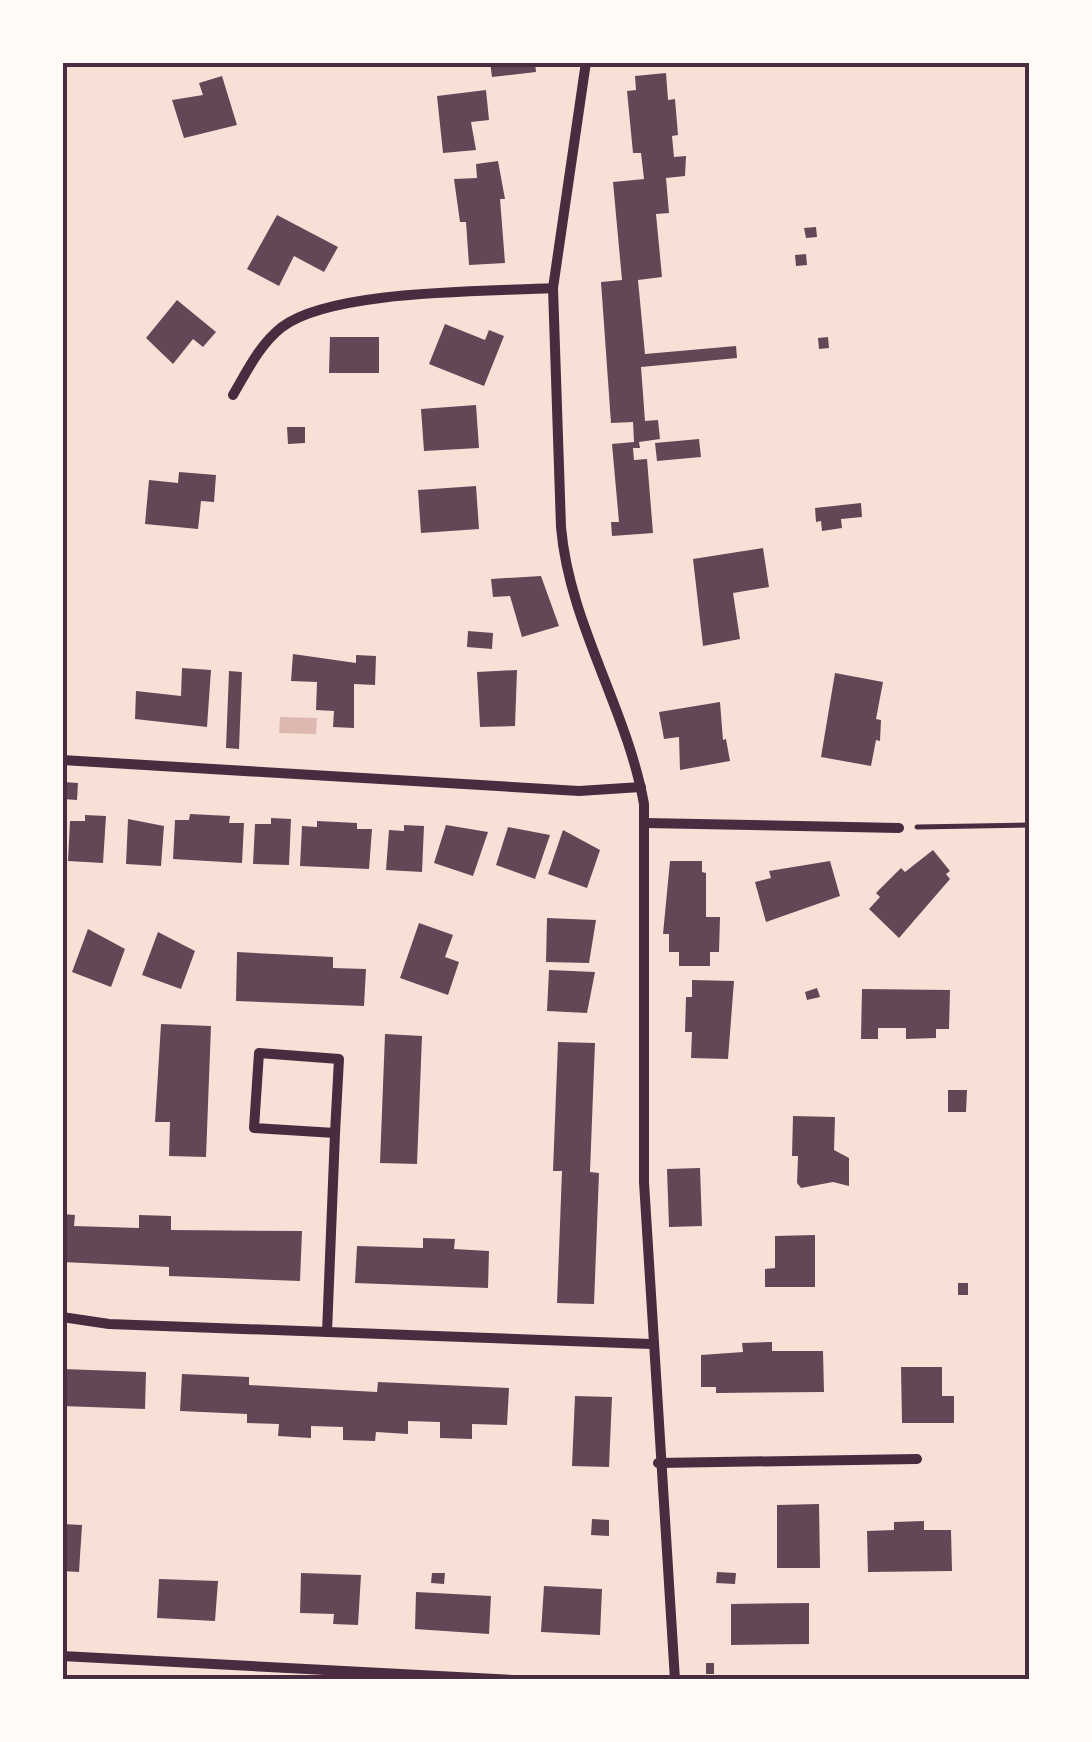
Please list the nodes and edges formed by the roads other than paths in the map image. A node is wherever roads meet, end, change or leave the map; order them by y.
1 (586, 62) edge
2 (553, 288) junction
3 (233, 395) dead end
4 (62, 760) edge
5 (641, 787) junction
6 (645, 823) junction
7 (899, 828) road end
8 (334, 1133) junction
9 (62, 1317) edge
10 (327, 1332) junction
11 (651, 1344) junction
12 (916, 1459) dead end
13 (658, 1463) junction
14 (62, 1656) edge
15 (513, 1680) edge
16 (675, 1680) edge

1 - 2 street
2 - 3 street
2 - 5 street
4 - 5 street
5 - 6 street
6 - 7 street
6 - 11 street
8 - 8 street
8 - 10 street
9 - 10 street
10 - 11 street
11 - 13 street
12 - 13 street
13 - 16 street
14 - 15 street

